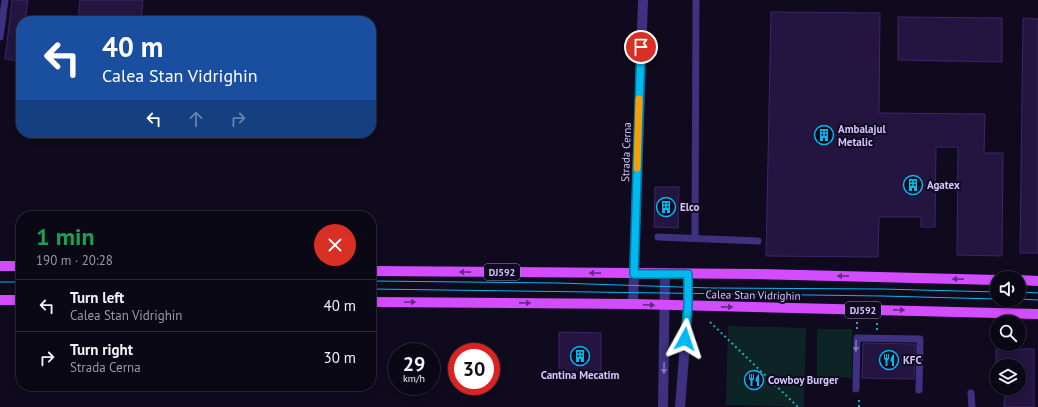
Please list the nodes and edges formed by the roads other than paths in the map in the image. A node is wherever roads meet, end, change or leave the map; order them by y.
1 (5, 0) edge
2 (643, 0) edge
3 (696, 0) edge
4 (0, 37) edge
5 (658, 237) dead end
6 (695, 238) junction
7 (758, 241) dead end
8 (0, 266) edge
9 (16, 266) edge
10 (376, 270) edge
11 (634, 274) junction
12 (665, 274) junction
13 (688, 274) junction
14 (990, 280) edge
15 (1026, 280) edge
16 (1038, 281) edge
17 (0, 300) edge
18 (16, 300) edge
19 (376, 302) edge
20 (633, 304) junction
21 (665, 305) junction
22 (688, 306) junction
23 (1038, 314) edge
24 (856, 389) dead end
25 (919, 390) dead end
26 (971, 393) dead end
27 (663, 407) edge
28 (680, 407) edge
29 (972, 407) edge

1 - 4 lane
2 - 11 street, Strada Cerna
3 - 6 lane
5 - 6 lane
6 - 7 lane
8 - 9 main road
11 -> 10 main road, Calea Stan Vidrighin / DJ592
11 - 12 main road, Calea Stan Vidrighin / DJ592
11 - 20 street, Strada Cerna
12 - 13 main road, Calea Stan Vidrighin / DJ592
12 - 21 street
14 -> 13 main road, Calea Stan Vidrighin / DJ592
13 - 22 street
15 - 16 main road
17 - 18 main road
19 -> 20 main road, Calea Stan Vidrighin / DJ592
20 -> 21 main road, Calea Stan Vidrighin / DJ592
21 - 22 main road, Calea Stan Vidrighin / DJ592
21 -> 27 street
22 -> 23 main road, Calea Stan Vidrighin / DJ592
22 - 28 street
25 -> 24 lane
26 - 29 lane

